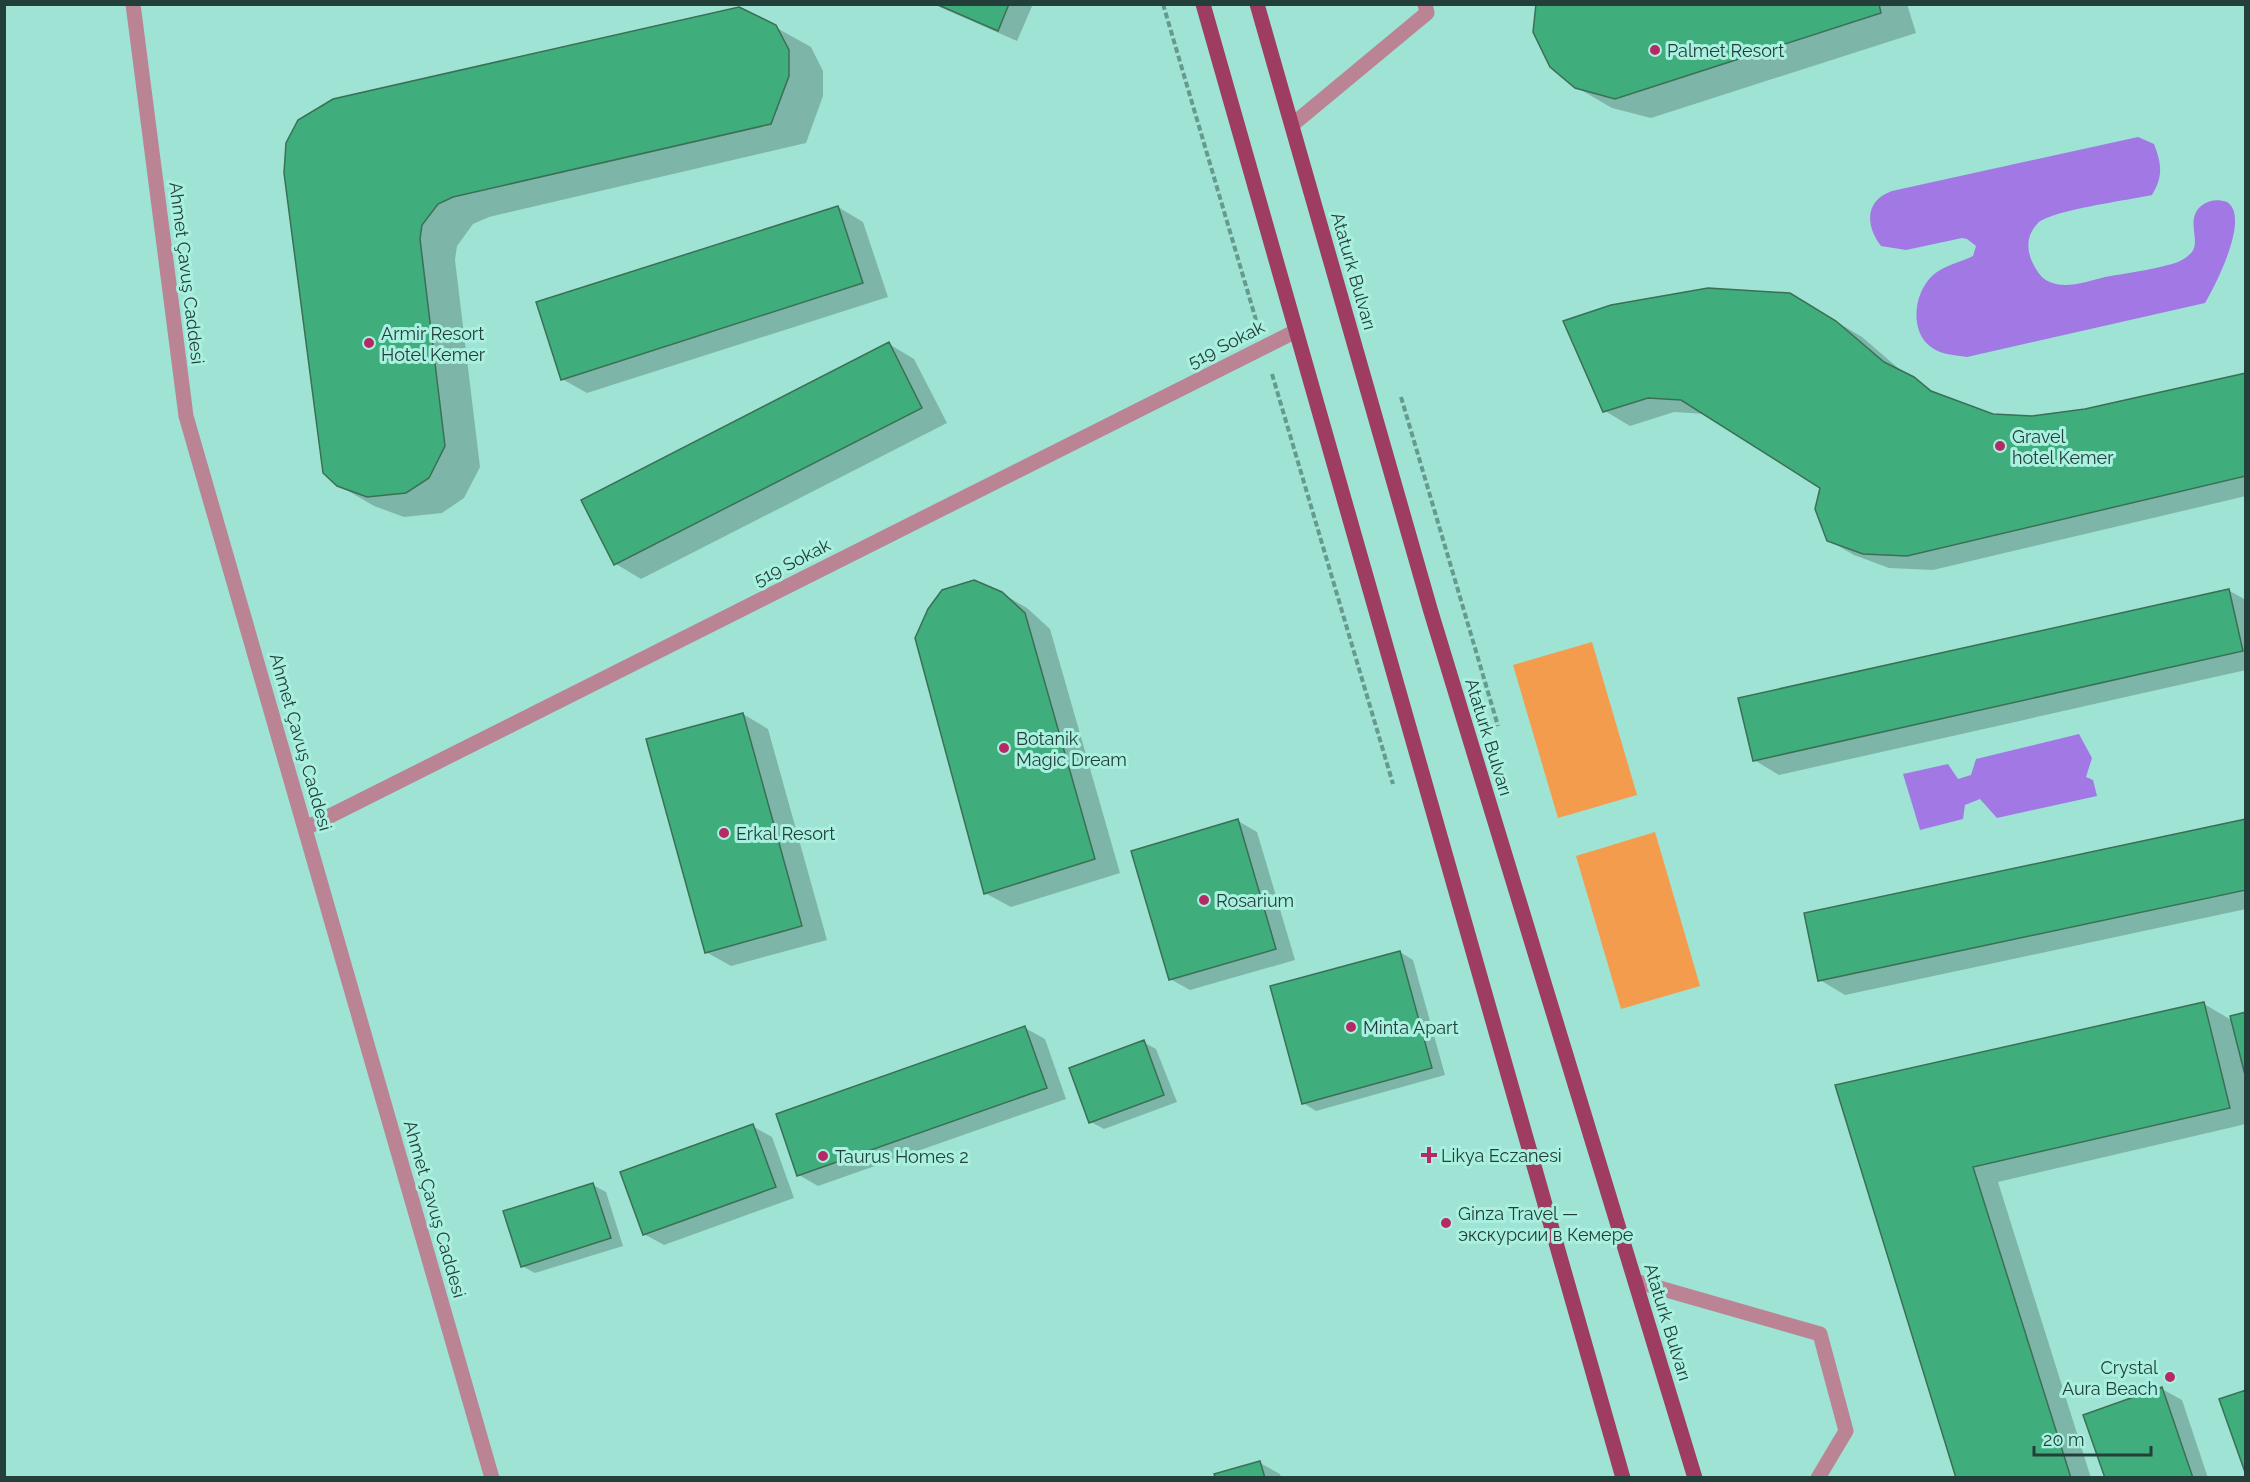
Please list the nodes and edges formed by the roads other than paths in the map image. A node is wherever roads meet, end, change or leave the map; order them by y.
1 (132, 4) edge
2 (1203, 4) edge
3 (1257, 4) edge
4 (1425, 4) edge
5 (1292, 125) junction
6 (1296, 330) junction
7 (306, 828) junction
8 (1635, 1281) junction
9 (492, 1478) edge
10 (1623, 1478) edge
11 (1695, 1478) edge
12 (1818, 1478) edge

1 - 7 street, Ahmet Çavuş Caddesi
2 - 6 main road
3 - 5 main road, Ataturk Bulvarı
4 - 5 street
5 - 8 main road, Ataturk Bulvarı
6 - 7 street, 519 Sokak
6 - 10 main road
7 - 9 street, Ahmet Çavuş Caddesi
8 - 11 main road, Ataturk Bulvarı
8 - 12 street

